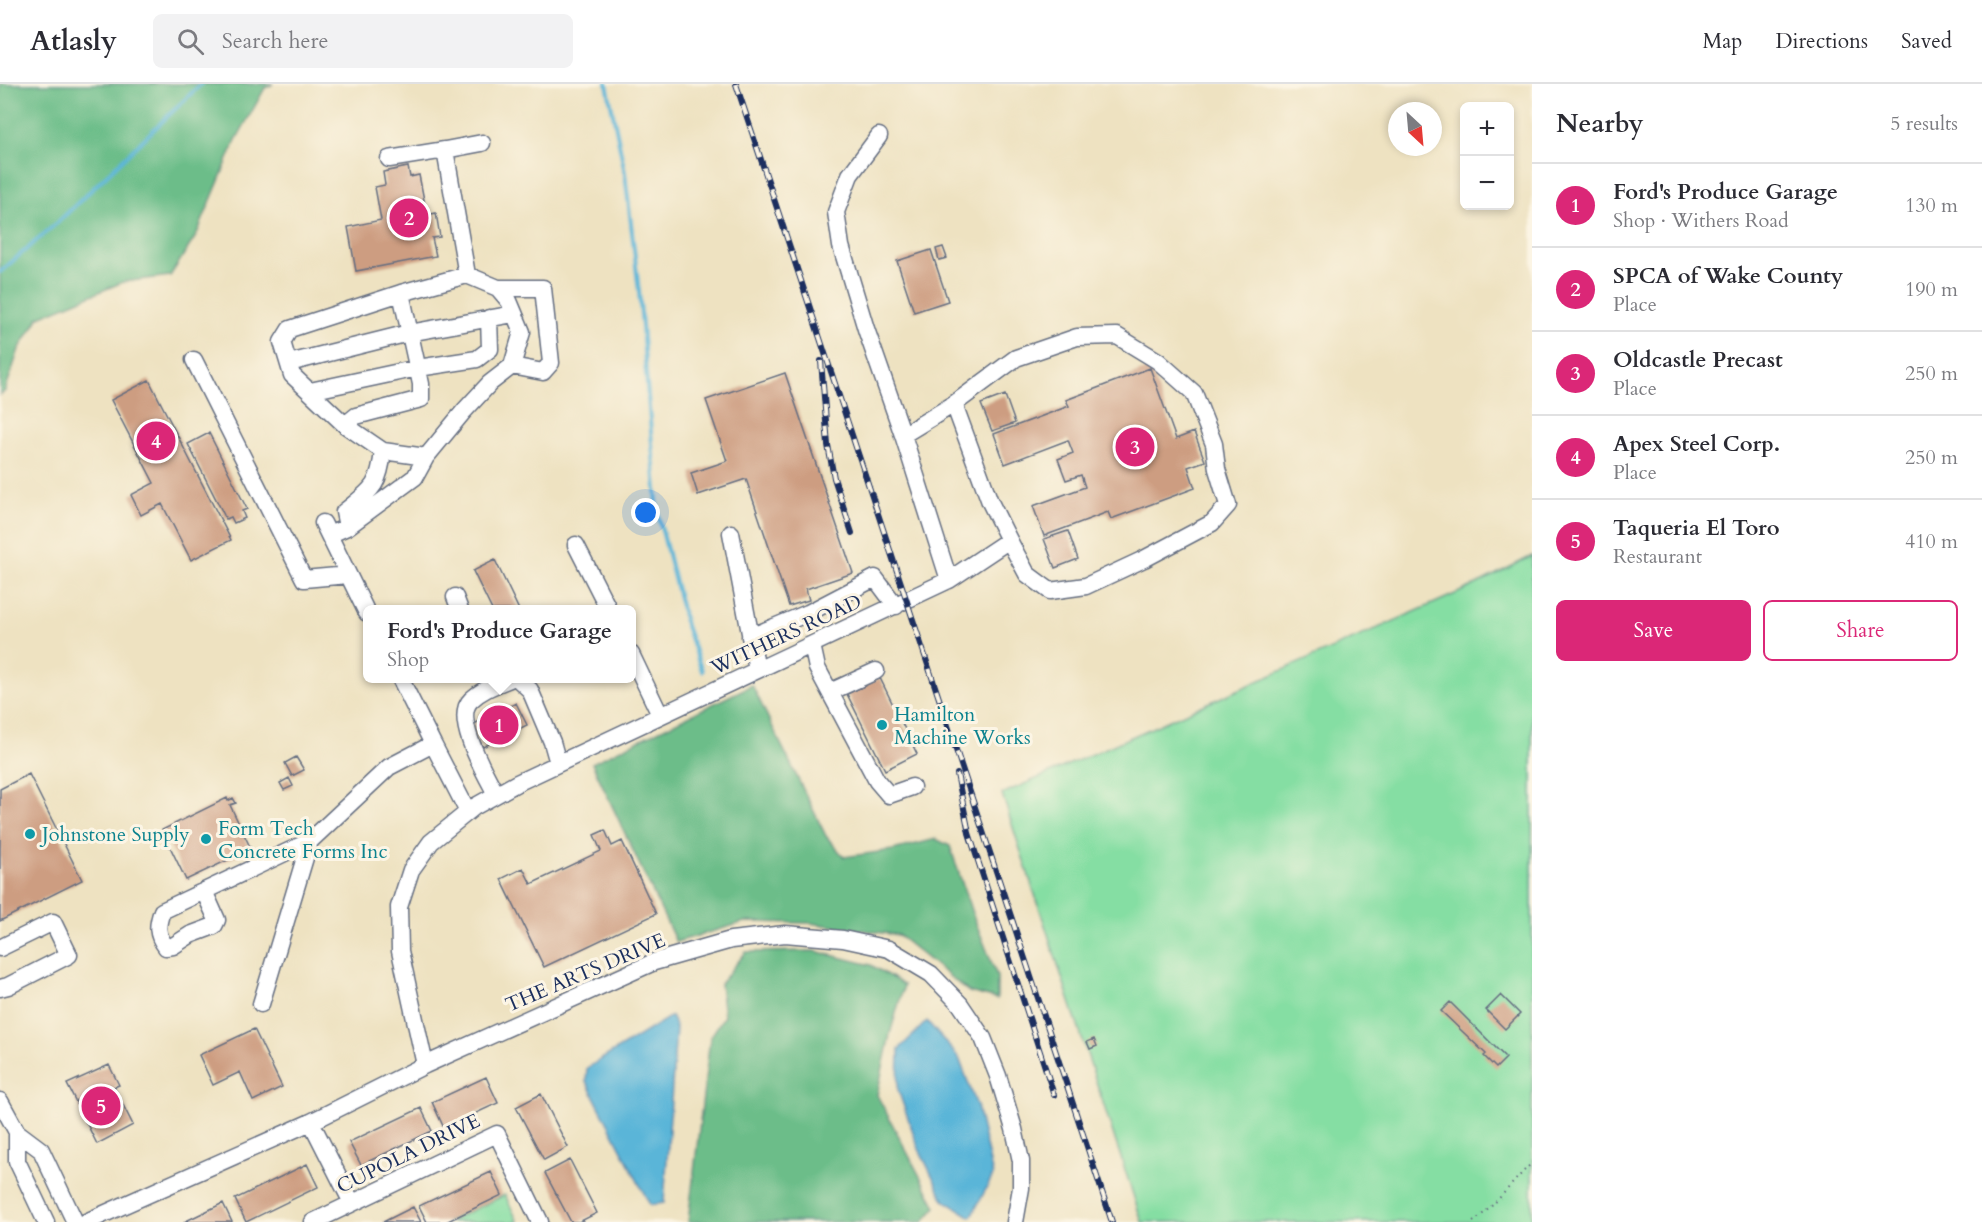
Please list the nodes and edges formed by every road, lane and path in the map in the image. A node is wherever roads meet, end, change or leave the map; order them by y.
1 (879, 136) dead end
2 (482, 143) dead end
3 (445, 150) junction
4 (389, 159) dead end
5 (467, 275) junction
6 (498, 288) junction
7 (401, 293) junction
8 (514, 314) junction
9 (489, 318) junction
10 (409, 333) junction
11 (194, 360) dead end
12 (289, 363) junction
13 (512, 366) junction
14 (418, 368) junction
15 (310, 392) junction
16 (954, 404) junction
17 (345, 425) junction
18 (903, 435) junction
19 (383, 451) junction
20 (426, 457) junction
21 (347, 527) junction
22 (731, 533) dead end
23 (1009, 540) junction
24 (576, 545) dead end
25 (348, 575) junction
26 (950, 580) junction
27 (363, 605) edge
28 (607, 605) edge
29 (896, 606) junction
30 (750, 637) junction
31 (812, 645) junction
32 (636, 665) edge
33 (757, 670) junction
34 (876, 671) dead end
35 (402, 683) edge
36 (489, 683) edge
37 (522, 683) edge
38 (830, 692) junction
39 (660, 715) junction
40 (433, 744) junction
41 (558, 763) junction
42 (912, 787) dead end
43 (496, 795) junction
44 (468, 812) junction
45 (310, 841) junction
46 (204, 891) dead end
47 (0, 948) edge
48 (0, 988) edge
49 (261, 1004) dead end
50 (425, 1065) junction
51 (0, 1101) edge
52 (311, 1122) junction
53 (17, 1132) junction
54 (1532, 1163) edge
55 (352, 1203) junction
56 (46, 1222) edge
57 (75, 1222) edge
58 (86, 1222) edge
59 (313, 1222) edge
60 (540, 1222) edge
61 (1015, 1222) edge
62 (1473, 1222) edge

1 - 18 street
2 - 3 street
3 - 4 street
3 - 5 street
5 - 6 street
5 - 7 street
6 - 8 street
6 - 13 street
7 - 10 street
7 - 12 street
8 - 9 street
8 - 13 street
9 - 10 street
9 - 14 street
10 - 12 street
10 - 14 street
11 - 25 street
12 - 15 street
13 - 20 street
14 - 15 street
14 - 17 street
15 - 17 street
16 - 18 street
16 - 23 street
16 - 23 street
17 - 19 street
18 - 26 street
19 - 20 street
19 - 21 street
20 - 21 street
21 - 25 street
22 - 30 street
23 - 26 street, WITHERS ROAD
24 - 28 street
25 - 27 street
26 - 29 street, WITHERS ROAD
29 - 30 street
29 - 31 street, WITHERS ROAD
30 - 33 street
31 - 33 street, WITHERS ROAD
31 - 38 street
32 - 39 street
33 - 39 street, WITHERS ROAD
34 - 38 street
35 - 40 street
36 - 43 street
37 - 41 street
38 - 42 street
39 - 41 street, WITHERS ROAD
40 - 44 street
40 - 45 street
41 - 43 street, WITHERS ROAD
43 - 44 street, WITHERS ROAD
44 - 50 street, WITHERS ROAD
45 - 46 street
45 - 49 street
47 - 48 street
50 - 52 street, THE ARTS DRIVE
50 - 61 street, THE ARTS DRIVE
51 - 53 street
52 - 55 street
52 - 58 street, THE ARTS DRIVE
53 - 56 street
53 - 57 street
54 - 62 path
55 - 59 street, CUPOLA DRIVE
55 - 60 street, CUPOLA DRIVE

